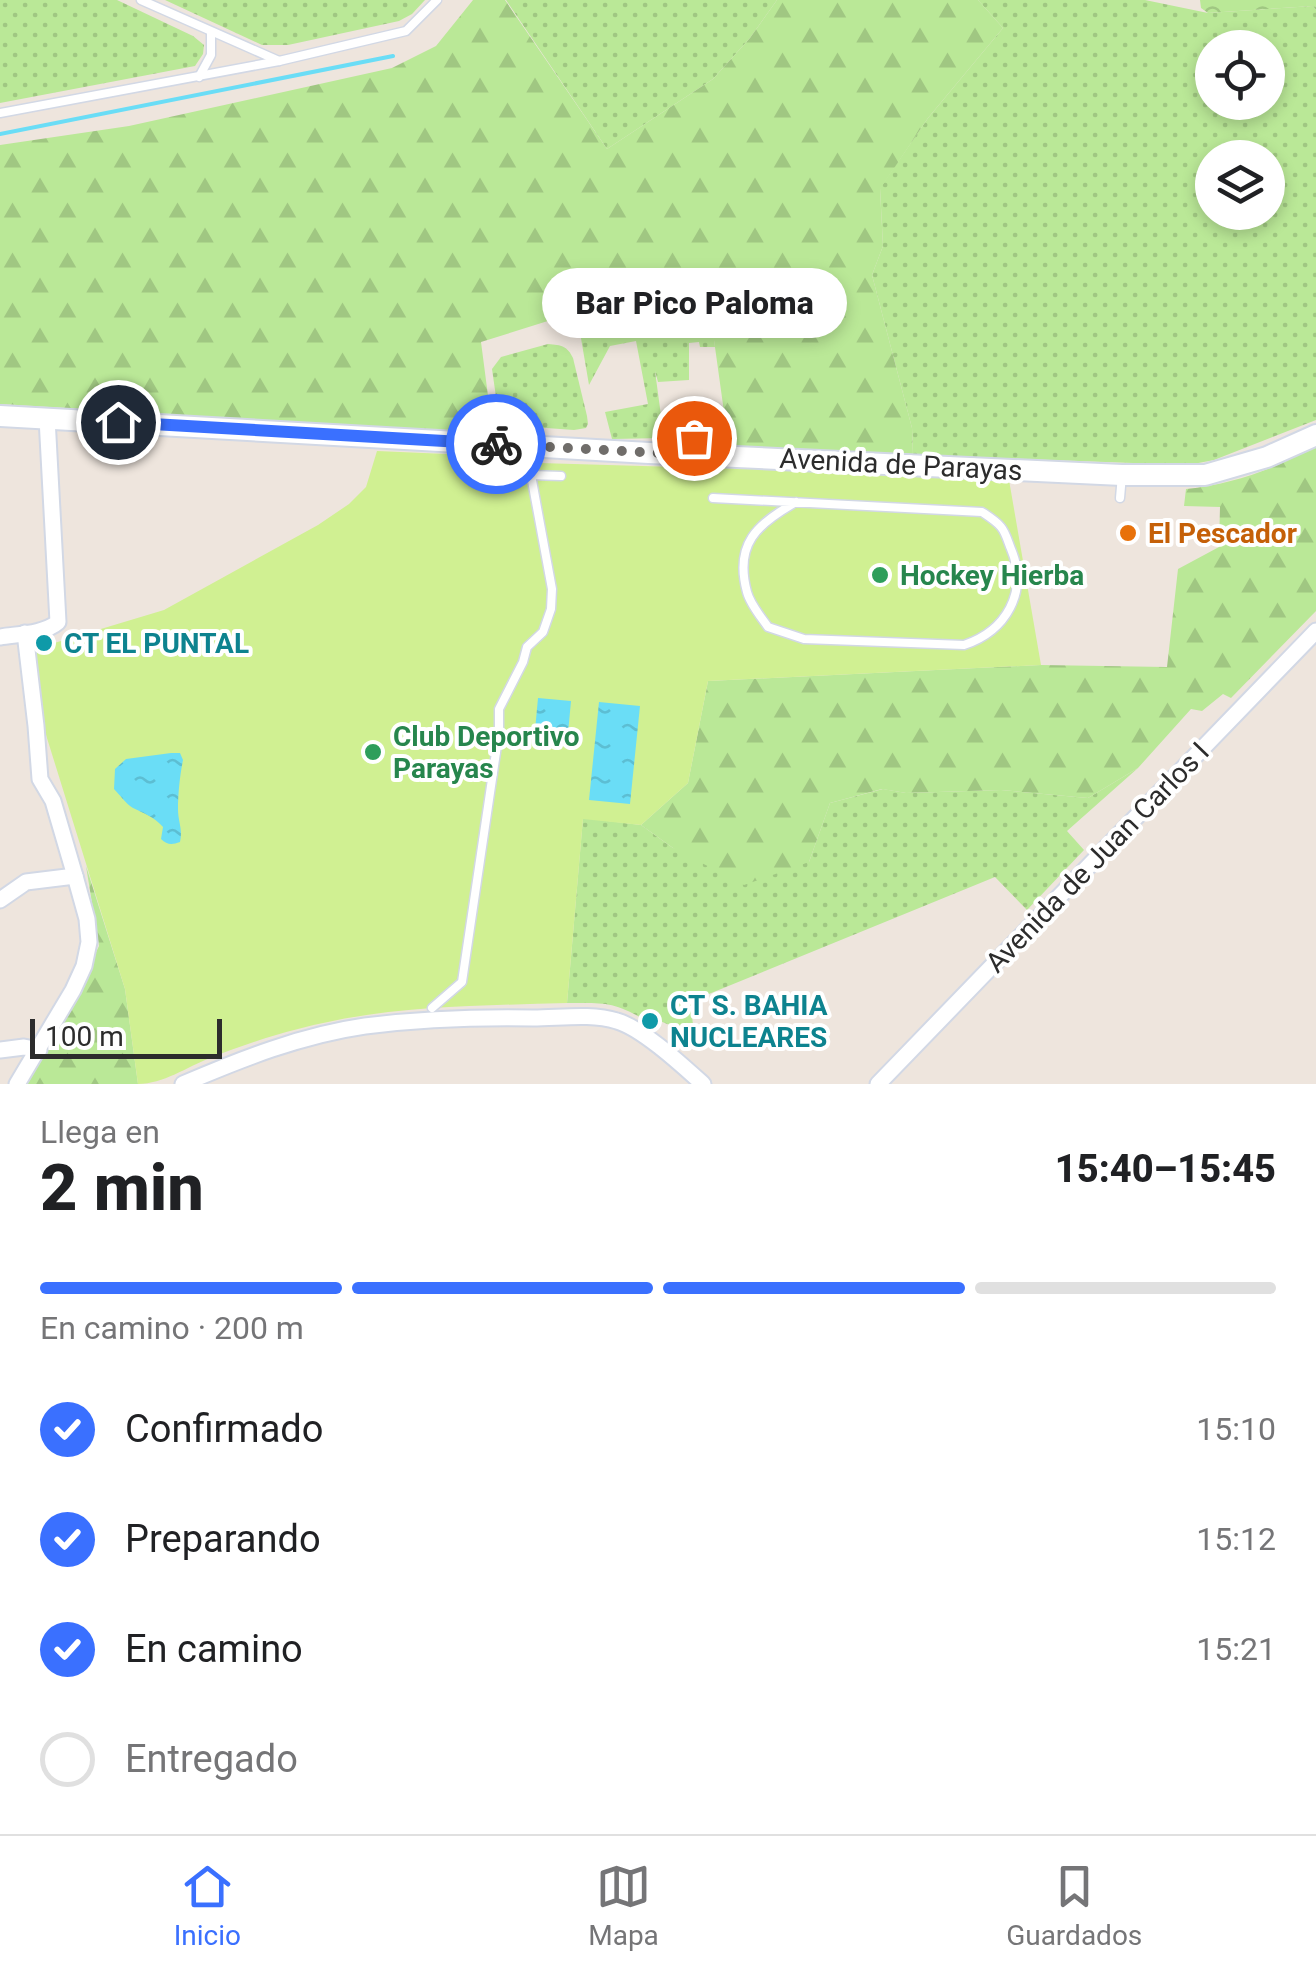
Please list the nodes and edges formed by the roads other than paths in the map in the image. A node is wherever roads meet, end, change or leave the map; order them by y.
1 (141, 0) edge
2 (437, 0) edge
3 (211, 32) junction
4 (280, 61) junction
5 (199, 77) junction
6 (0, 113) edge
7 (0, 416) edge
8 (46, 418) junction
9 (1316, 436) edge
10 (1122, 475) junction
11 (560, 476) dead end
12 (713, 498) dead end
13 (1120, 498) dead end
14 (796, 502) junction
15 (1316, 631) edge
16 (25, 633) junction
17 (0, 637) edge
18 (76, 876) junction
19 (0, 900) edge
20 (432, 1008) dead end
21 (0, 1050) edge
22 (39, 1050) junction
23 (18, 1084) edge
24 (183, 1084) edge
25 (703, 1084) edge
26 (878, 1084) edge

1 - 3 lane
2 - 4 lane
3 - 4 lane
3 - 5 lane
4 - 5 lane
5 - 6 lane
7 - 8 street, Avenida de Parayas
8 - 10 street, Avenida de Parayas
8 - 16 street
9 - 10 street, Avenida de Parayas
10 - 13 lane
11 - 20 lane
12 - 14 lane
14 - 14 lane
15 - 26 street, Avenida de Juan Carlos I
16 - 17 street
16 - 18 street
18 - 19 street
18 - 22 street
21 - 22 street
22 - 23 street
24 - 25 street

